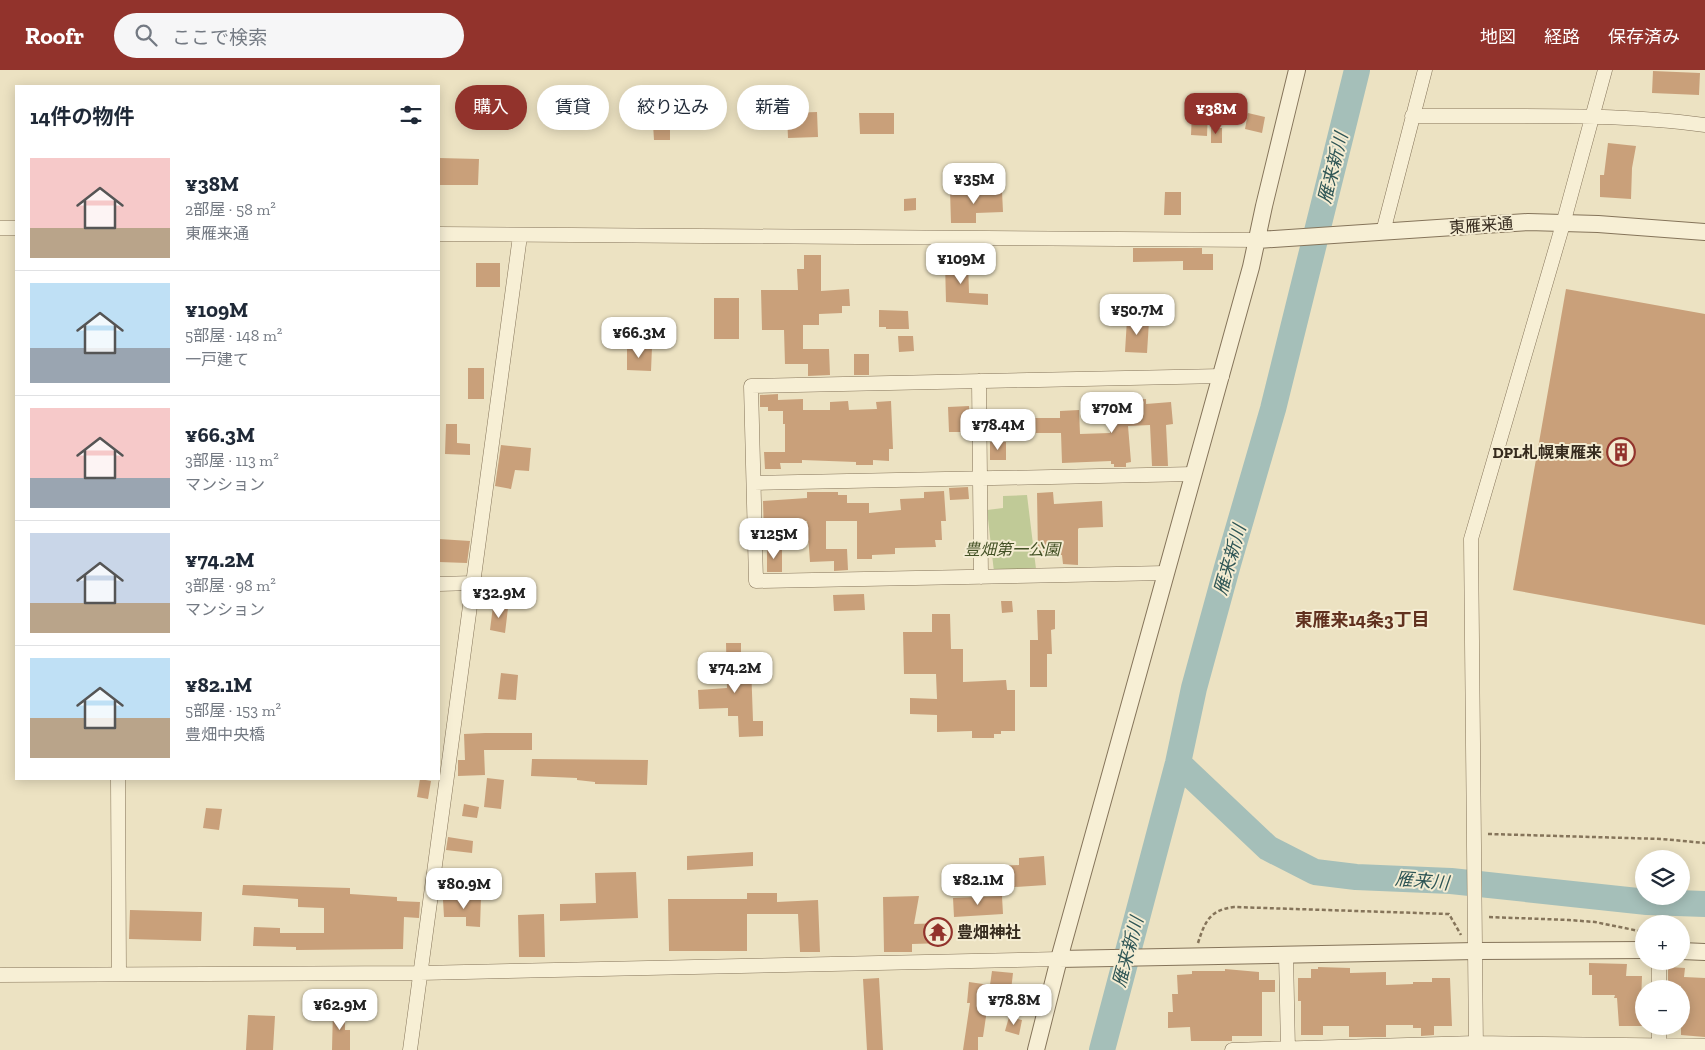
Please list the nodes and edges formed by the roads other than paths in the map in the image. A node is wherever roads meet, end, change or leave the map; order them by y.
1 (1297, 70) edge
2 (1426, 70) edge
3 (1605, 70) edge
4 (1412, 116) junction
5 (1592, 118) junction
6 (1705, 125) edge
7 (1563, 224) junction
8 (0, 228) edge
9 (15, 228) edge
10 (1383, 232) junction
11 (1705, 232) edge
12 (440, 234) edge
13 (520, 236) junction
14 (1258, 240) junction
15 (1222, 376) junction
16 (979, 381) junction
17 (1194, 474) junction
18 (980, 478) junction
19 (754, 483) junction
20 (1166, 573) junction
21 (981, 578) junction
22 (473, 583) junction
23 (440, 584) edge
24 (118, 780) edge
25 (1635, 950) edge
26 (1476, 951) junction
27 (1690, 951) edge
28 (1705, 952) edge
29 (1286, 954) junction
30 (1059, 959) junction
31 (420, 973) junction
32 (0, 974) edge
33 (119, 974) junction
34 (1659, 1035) edge
35 (1705, 1046) edge
36 (1476, 1047) edge
37 (1573, 1047) edge
38 (1659, 1048) edge
39 (1288, 1049) edge
40 (410, 1050) edge
41 (1036, 1050) edge
42 (1232, 1050) edge

1 - 14 street
2 - 4 street
3 - 5 street
4 - 5 street
4 - 10 street
5 - 6 street
5 - 7 street
7 - 10 street, 東雁来通
7 - 11 street, 東雁来通
7 - 26 street
8 - 9 street
10 - 14 street, 東雁来通
12 - 13 street
13 - 14 street
13 - 22 street
14 - 15 street
15 - 16 street
15 - 17 street
16 - 18 street
16 - 19 street
17 - 18 street
17 - 20 street
18 - 19 street
18 - 21 street
19 - 21 street
20 - 21 street
20 - 30 street
22 - 23 street
22 - 31 street
24 - 33 street
25 - 26 street
26 - 29 street
26 - 36 street
27 - 28 street
29 - 30 street
29 - 39 street
30 - 31 street
30 - 41 street
31 - 33 street
31 - 40 street
32 - 33 street
34 - 38 street
35 - 38 street
36 - 37 street
36 - 39 street
37 - 38 street
39 - 42 street

